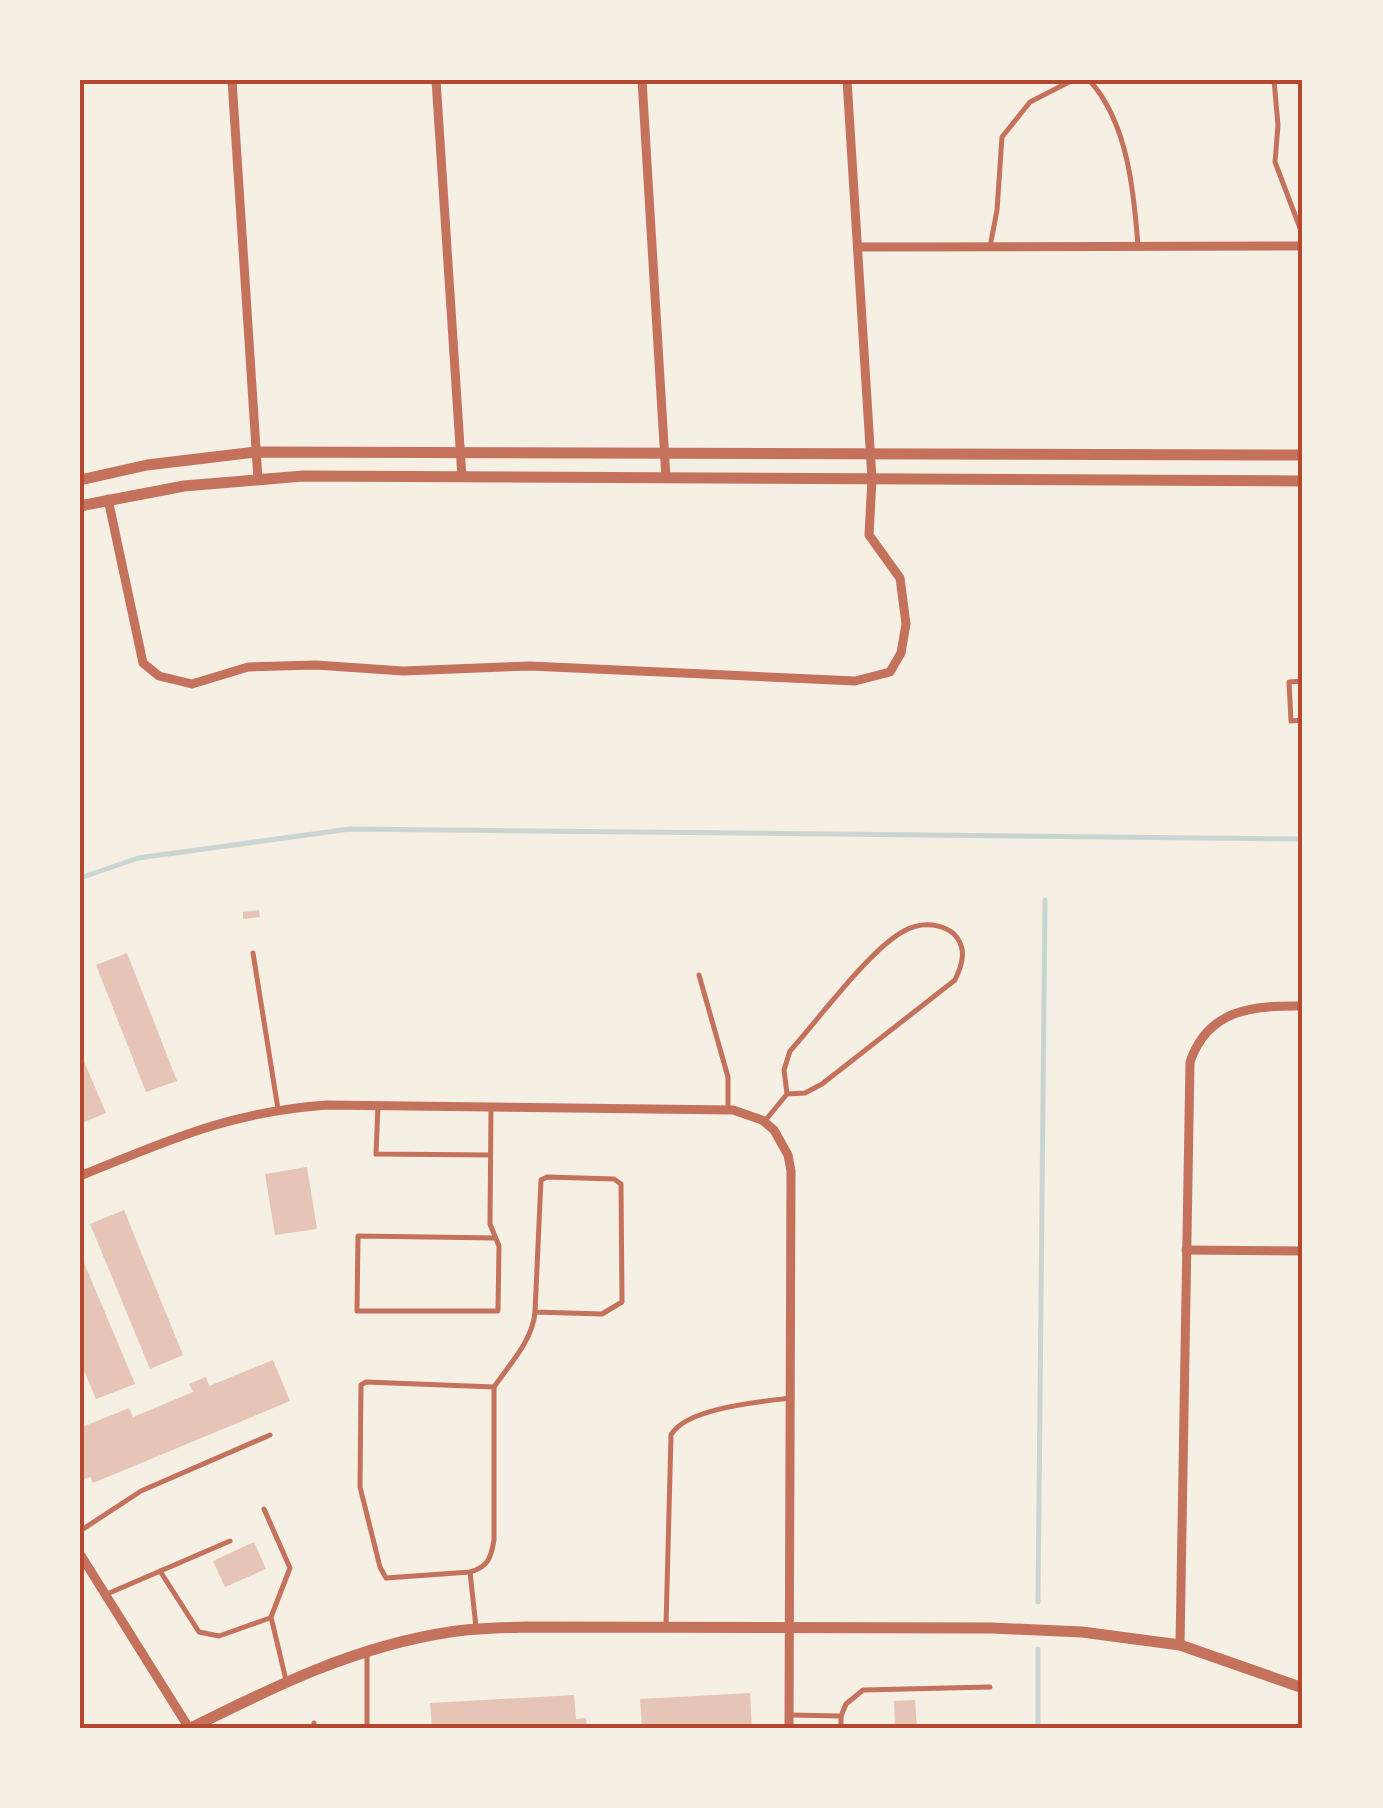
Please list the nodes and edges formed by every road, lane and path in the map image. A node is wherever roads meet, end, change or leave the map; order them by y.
1 (232, 80) edge
2 (436, 80) edge
3 (642, 80) edge
4 (847, 80) edge
5 (1073, 80) edge
6 (1089, 80) edge
7 (1274, 80) edge
8 (1303, 236) edge
9 (990, 246) junction
10 (1138, 246) junction
11 (1303, 246) edge
12 (858, 247) junction
13 (460, 450) junction
14 (256, 452) junction
15 (664, 452) junction
16 (870, 453) junction
17 (1303, 455) edge
18 (462, 477) junction
19 (258, 478) junction
20 (666, 478) junction
21 (872, 479) junction
22 (80, 480) edge
23 (1303, 481) edge
24 (108, 499) junction
25 (80, 506) edge
26 (1303, 681) edge
27 (1303, 720) edge
28 (253, 953) dead end
29 (698, 975) dead end
30 (1303, 1006) edge
31 (787, 1094) junction
32 (378, 1105) junction
33 (491, 1106) junction
34 (278, 1109) junction
35 (728, 1110) junction
36 (764, 1122) junction
37 (490, 1156) junction
38 (80, 1176) edge
39 (496, 1238) junction
40 (1186, 1250) junction
41 (1303, 1251) edge
42 (535, 1312) junction
43 (494, 1387) junction
44 (790, 1398) junction
45 (270, 1435) dead end
46 (264, 1509) dead end
47 (80, 1531) edge
48 (230, 1541) dead end
49 (80, 1554) edge
50 (160, 1571) junction
51 (470, 1572) junction
52 (105, 1595) junction
53 (271, 1617) junction
54 (666, 1626) junction
55 (789, 1626) junction
56 (476, 1630) junction
57 (1180, 1645) junction
58 (366, 1651) junction
59 (286, 1680) junction
60 (990, 1688) dead end
61 (1303, 1688) edge
62 (789, 1715) junction
63 (841, 1716) junction
64 (190, 1728) edge
65 (367, 1728) edge
66 (789, 1728) edge
67 (842, 1728) edge

1 - 14 street
2 - 13 street
3 - 15 street
4 - 12 street
5 - 9 lane
6 - 10 lane
7 - 8 lane
9 - 10 street
9 - 12 street
10 - 11 street
12 - 16 street
13 - 14 street
13 - 15 street
13 - 18 street
14 - 19 street
14 - 22 street
15 - 16 street
15 - 20 street
16 - 17 street
16 - 21 street
18 - 19 street
18 - 20 street
19 - 24 street
20 - 21 street
21 - 23 street
21 - 24 street
24 - 25 street
26 - 27 lane
28 - 34 lane
29 - 35 lane
30 - 40 street
31 - 31 lane
31 - 36 lane
32 - 33 street
32 - 34 street
32 - 37 lane
33 - 35 street
33 - 37 lane
34 - 38 street
35 - 36 street
36 - 44 street
37 - 39 lane
39 - 39 lane
40 - 41 street
40 - 57 street
42 - 42 lane
42 - 43 lane
43 - 51 lane
43 - 51 lane
44 - 54 lane
44 - 55 street
45 - 47 lane
46 - 53 lane
48 - 50 lane
49 - 52 street
50 - 52 lane
50 - 53 lane
51 - 56 lane
52 - 64 street
53 - 59 lane
54 - 55 street
54 - 56 street
55 - 57 street
55 - 62 street
56 - 58 street
57 - 61 street
58 - 59 street
58 - 65 lane
59 - 64 street
60 - 63 lane
62 - 63 lane
62 - 66 street
63 - 67 lane

